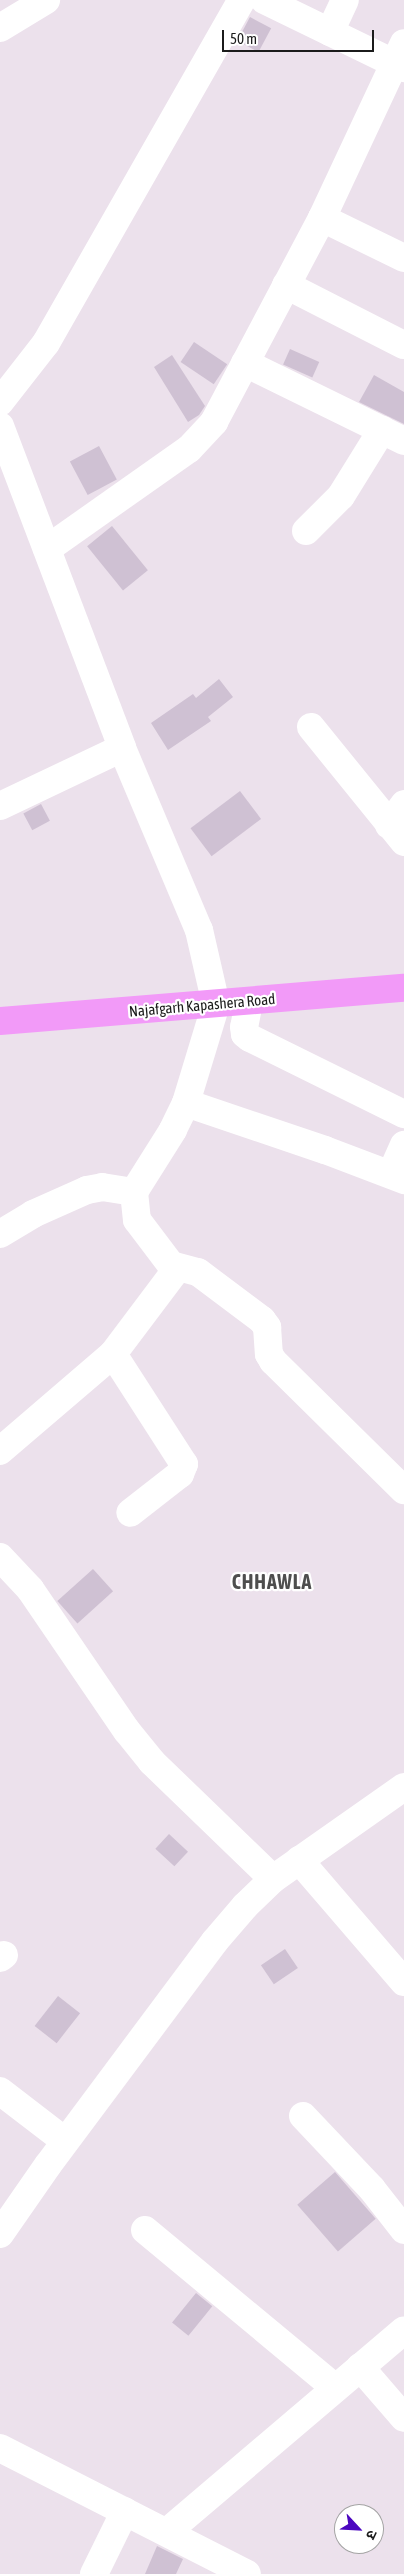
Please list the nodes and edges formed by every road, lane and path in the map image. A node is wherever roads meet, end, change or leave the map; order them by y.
1 (46, 0) edge
2 (242, 0) edge
3 (264, 0) edge
4 (345, 0) edge
5 (0, 28) edge
6 (330, 32) junction
7 (401, 58) edge
8 (322, 218) junction
9 (404, 258) edge
10 (286, 285) junction
11 (404, 345) edge
12 (245, 363) junction
13 (0, 402) edge
14 (0, 426) edge
15 (393, 436) edge
16 (306, 531) dead end
17 (48, 549) junction
18 (311, 727) dead end
19 (122, 748) junction
20 (0, 806) edge
21 (399, 824) edge
22 (404, 975) edge
23 (404, 988) edge
24 (214, 996) junction
25 (249, 1002) junction
26 (0, 1003) edge
27 (0, 1021) edge
28 (186, 1103) junction
29 (404, 1114) edge
30 (404, 1145) edge
31 (398, 1177) edge
32 (134, 1192) junction
33 (0, 1234) edge
34 (171, 1265) junction
35 (113, 1354) junction
36 (0, 1451) edge
37 (404, 1490) edge
38 (130, 1514) dead end
39 (0, 1557) edge
40 (404, 1787) edge
41 (299, 1860) junction
42 (273, 1879) junction
43 (403, 1980) edge
44 (0, 2091) edge
45 (303, 2116) dead end
46 (65, 2141) junction
47 (145, 2230) dead end
48 (404, 2230) edge
49 (0, 2234) edge
50 (404, 2330) edge
51 (360, 2367) junction
52 (334, 2388) junction
53 (404, 2418) edge
54 (0, 2448) edge
55 (125, 2511) junction
56 (167, 2532) junction
57 (94, 2574) edge
58 (247, 2574) edge

1 - 5 street
2 - 13 street
3 - 6 street
4 - 6 street
6 - 7 street
7 - 8 street
8 - 9 street
8 - 10 street
10 - 11 street
10 - 12 street
12 - 15 street
12 - 17 street
14 - 17 street
15 - 16 street
17 - 19 street
18 - 21 street
19 - 20 street
19 - 24 street
22 - 24 main road
23 - 25 main road, Najafgarh Kapashera Road
24 - 25 main road, Najafgarh Kapashera Road
24 - 26 main road
24 - 27 main road, Najafgarh Kapashera Road
24 - 28 street
25 - 29 street
28 - 31 street
28 - 32 street
30 - 31 street
32 - 33 street
32 - 34 street
34 - 35 street
34 - 37 street
35 - 36 street
35 - 38 street
39 - 42 street
40 - 41 street
41 - 42 street
41 - 43 street
42 - 46 street
44 - 46 street
45 - 48 street
46 - 49 street
47 - 52 street
50 - 51 street
51 - 52 street
51 - 53 street
52 - 56 street
54 - 55 street
55 - 56 street
55 - 57 street
56 - 58 street

